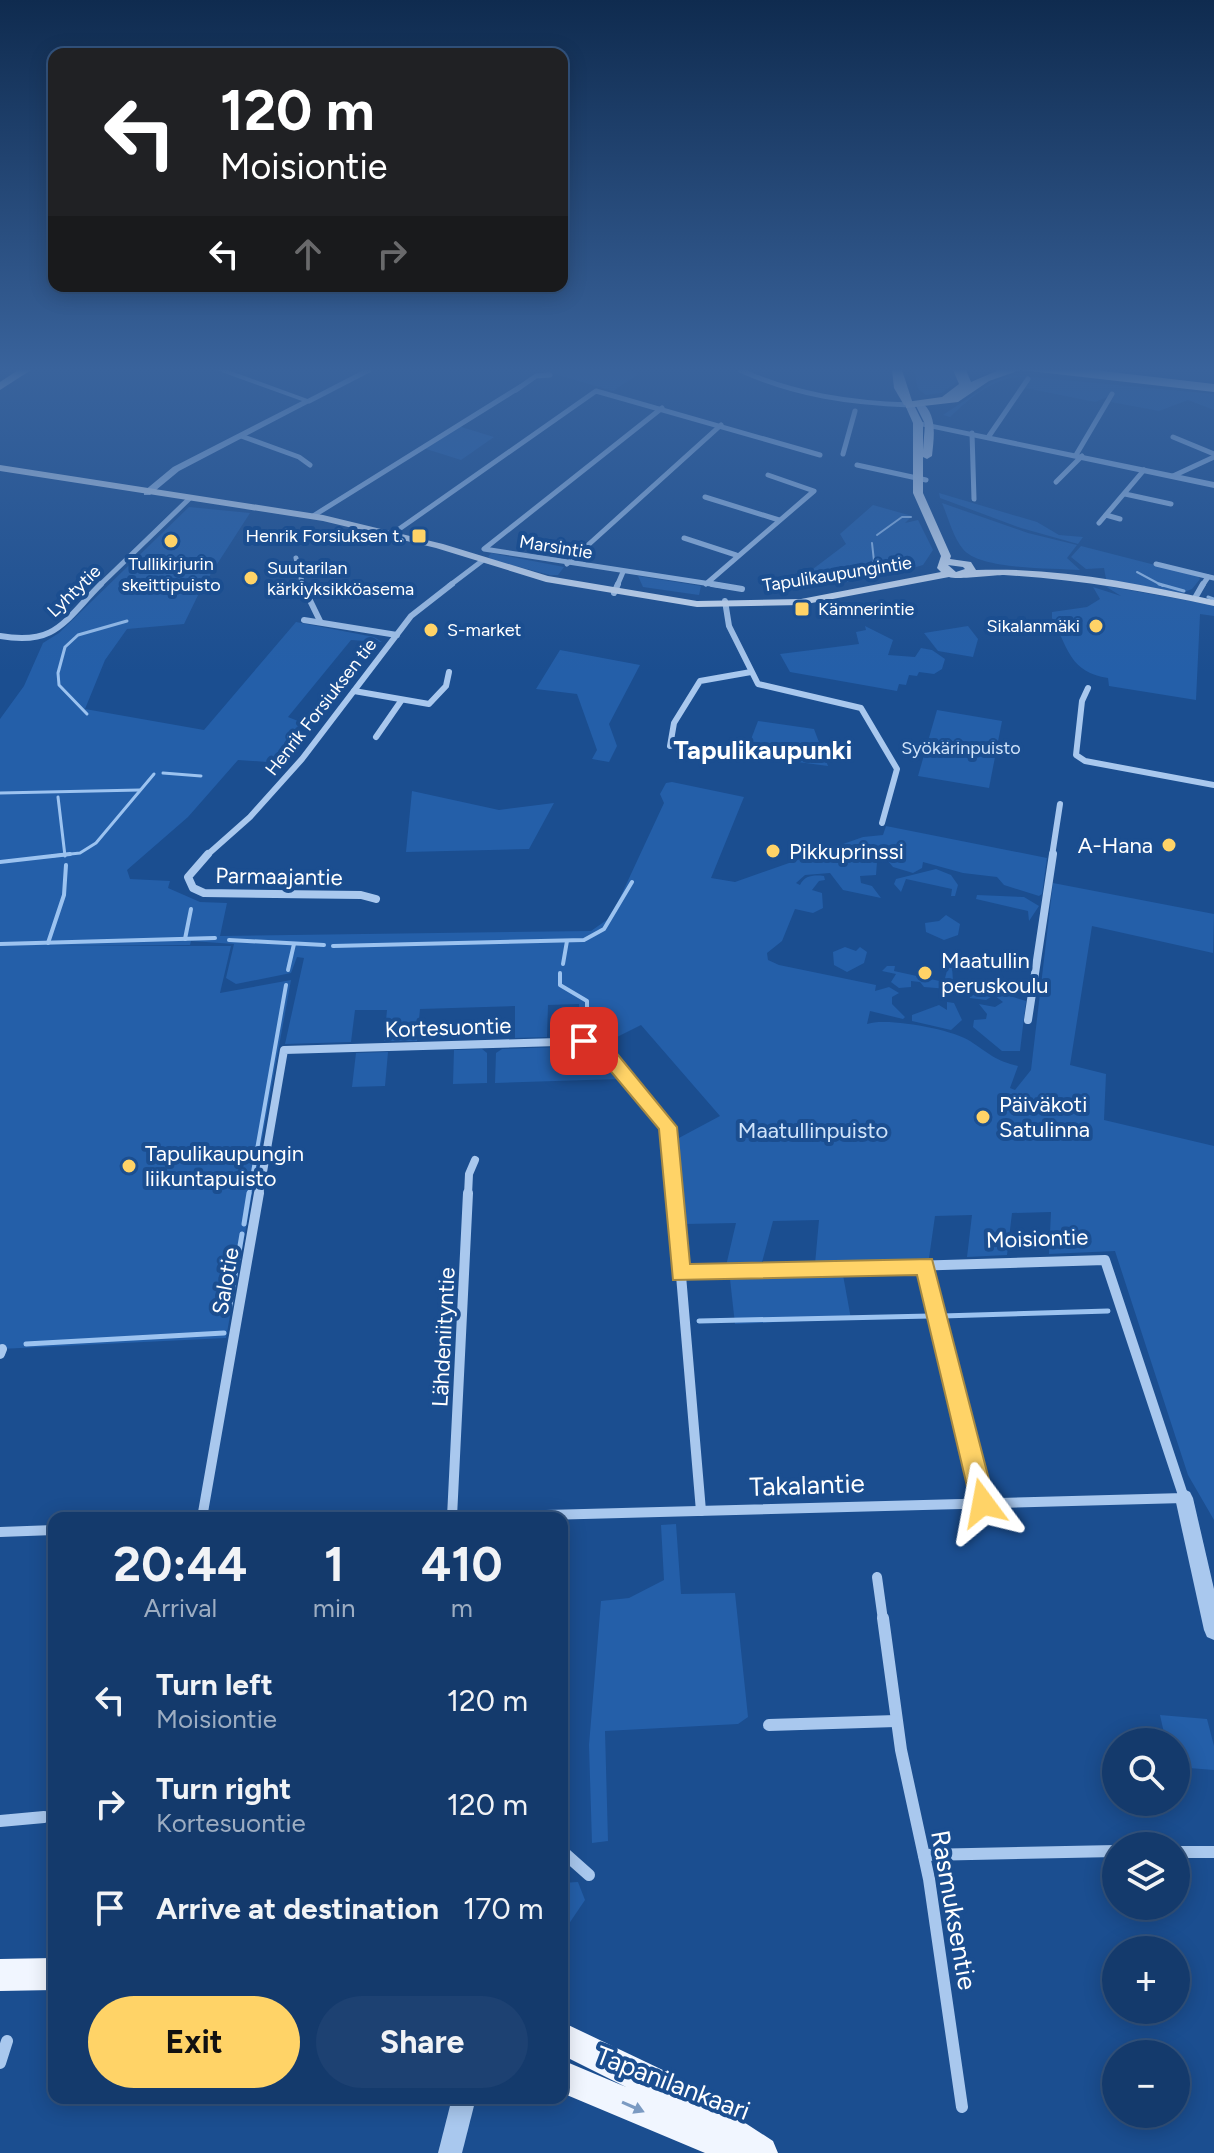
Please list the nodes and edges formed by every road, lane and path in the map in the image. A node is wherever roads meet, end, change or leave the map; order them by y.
1 (15, 470) edge
2 (174, 470) edge
3 (385, 470) edge
4 (483, 470) edge
5 (587, 470) edge
6 (671, 470) edge
7 (881, 470) edge
8 (921, 470) edge
9 (923, 470) edge
10 (973, 470) edge
11 (1066, 470) edge
12 (1144, 470) edge
13 (1146, 470) edge
14 (1184, 470) edge
15 (768, 475) dead end
16 (1173, 476) junction
17 (922, 480) junction
18 (1056, 482) dead end
19 (1214, 485) edge
20 (147, 493) junction
21 (1125, 494) junction
22 (705, 497) dead end
23 (190, 498) junction
24 (974, 499) dead end
25 (1171, 504) dead end
26 (1106, 515) junction
27 (313, 516) junction
28 (1120, 519) dead end
29 (779, 520) junction
30 (1099, 523) dead end
31 (392, 534) junction
32 (684, 538) dead end
33 (736, 555) junction
34 (296, 558) dead end
35 (481, 558) junction
36 (567, 564) junction
37 (1156, 564) dead end
38 (967, 567) junction
39 (945, 568) junction
40 (623, 572) junction
41 (1211, 578) edge
42 (706, 584) junction
43 (742, 589) dead end
44 (614, 593) junction
45 (1195, 598) junction
46 (725, 603) junction
47 (1214, 603) edge
48 (304, 620) dead end
49 (320, 621) junction
50 (397, 635) junction
51 (0, 636) edge
52 (449, 672) dead end
53 (751, 672) junction
54 (1088, 688) dead end
55 (354, 691) junction
56 (401, 701) junction
57 (376, 737) dead end
58 (670, 746) dead end
59 (1214, 785) edge
60 (1060, 804) dead end
61 (882, 823) dead end
62 (188, 877) joint
63 (376, 899) dead end
64 (1028, 1020) dead end
65 (284, 1050) joint
66 (475, 1160) dead end
67 (925, 1266) junction
68 (680, 1273) junction
69 (1184, 1498) junction
70 (983, 1503) junction
71 (701, 1511) junction
72 (203, 1512) edge
73 (452, 1512) edge
74 (568, 1514) edge
75 (48, 1530) edge
76 (0, 1532) edge
77 (877, 1577) dead end
78 (1214, 1630) edge
79 (896, 1721) junction
80 (769, 1725) dead end
81 (44, 1817) dead end
82 (0, 1821) edge
83 (1102, 1851) edge
84 (1190, 1852) edge
85 (1214, 1852) edge
86 (924, 1855) junction
87 (568, 1856) edge
88 (589, 1875) dead end
89 (48, 1974) edge
90 (0, 1975) edge
91 (7, 2041) dead end
92 (568, 2041) edge
93 (0, 2063) edge
94 (568, 2079) edge
95 (462, 2104) edge
96 (962, 2107) dead end
97 (450, 2153) edge
98 (761, 2153) edge

1 - 20 main road, Tapulikaupungintie
2 - 20 street
3 - 27 street
4 - 31 street
5 - 35 street, Henrik Forsiuksen tie
6 - 36 street
7 - 17 street
8 - 17 main road
9 - 17 main road
10 - 24 street
11 - 18 street
12 - 21 street
13 - 16 street
14 - 16 street
15 - 29 street
16 - 19 street
17 - 38 main road
17 - 39 main road
20 - 23 main road, Tapulikaupungintie
21 - 25 street
21 - 26 street
22 - 29 street
23 - 27 main road, Tapulikaupungintie
23 - 51 street, Lyhtytie
26 - 28 street
26 - 30 street
27 - 31 main road, Tapulikaupungintie
29 - 33 street
31 - 35 main road, Tapulikaupungintie
32 - 33 street
33 - 42 street
34 - 49 street
35 - 36 street, Marsintie
35 - 44 main road, Tapulikaupungintie
35 - 50 street, Henrik Forsiuksen tie
36 - 40 street, Marsintie
37 - 41 street
38 - 39 main road, Tapulikaupungintie
38 - 45 main road
39 - 46 main road, Tapulikaupungintie
40 - 42 street, Marsintie
40 - 44 street
41 - 45 street
42 - 43 street, Marsintie
44 - 46 main road, Tapulikaupungintie
45 - 47 main road
46 - 53 street
48 - 49 street
49 - 50 street
50 - 55 street, Henrik Forsiuksen tie
52 - 56 street
53 - 58 street
53 - 61 street
54 - 59 street
55 - 56 street
55 - 62 street, Henrik Forsiuksen tie
56 - 57 street
60 - 64 street
62 - 63 street, Parmaajantie
65 - 68 street, Kortesuontie
65 - 72 street, Salotie
66 - 73 street, Lähdeniityntie
67 - 68 street, Moisiontie
67 - 69 street, Moisiontie
67 - 70 street
68 - 71 street, Kortesuontie
69 - 70 street, Takalantie
69 - 78 street, Moisiontie
70 - 71 street, Takalantie
71 - 74 street, Takalantie
75 - 76 street
77 - 79 street, Rasmuksentie
79 - 80 street
79 - 86 street, Rasmuksentie
81 - 82 street
83 - 86 street
84 - 85 street
86 - 96 street, Rasmuksentie
87 - 88 street
89 - 90 main road
91 - 93 street
92 - 98 main road, Tapanilankaari
94 -> 98 main road, Tapanilankaari
95 - 97 street

